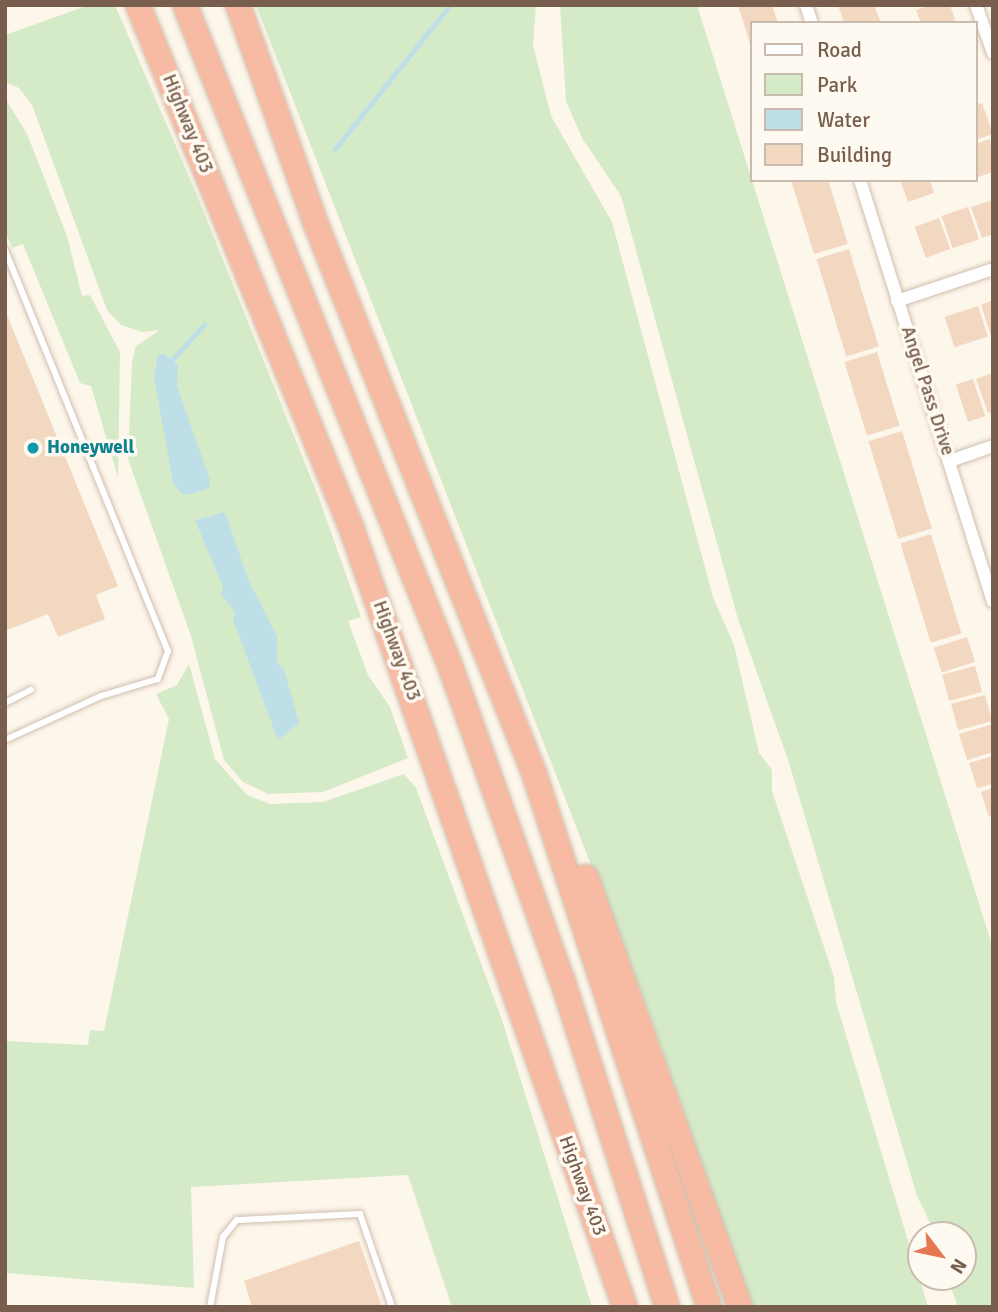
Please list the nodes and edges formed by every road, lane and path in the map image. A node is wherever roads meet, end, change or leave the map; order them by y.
1 (138, 5) edge
2 (185, 5) edge
3 (238, 5) edge
4 (976, 5) edge
5 (993, 53) edge
6 (861, 182) edge
7 (5, 250) edge
8 (993, 269) edge
9 (897, 301) junction
10 (993, 446) edge
11 (950, 461) junction
12 (993, 601) edge
13 (32, 691) dead end
14 (5, 703) edge
15 (5, 740) edge
16 (534, 773) junction
17 (621, 1302) edge
18 (210, 1307) edge
19 (392, 1307) edge
20 (667, 1307) edge
21 (709, 1307) edge
22 (740, 1307) edge

1 - 17 highway, Highway 403
2 - 20 highway
3 - 16 highway
4 - 5 street
6 - 9 street, Angel Pass Drive
7 - 15 lane
8 - 9 street
9 - 11 street, Angel Pass Drive
10 - 11 street
11 - 12 street, Angel Pass Drive
13 - 14 lane
16 - 21 highway
16 - 22 highway
18 - 19 lane

